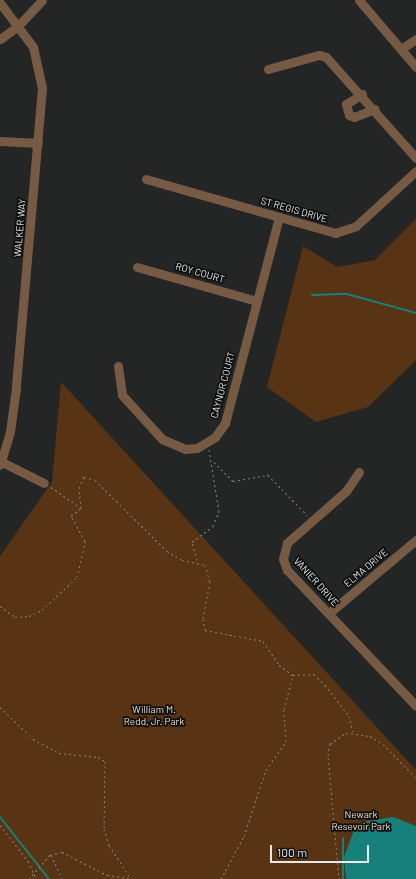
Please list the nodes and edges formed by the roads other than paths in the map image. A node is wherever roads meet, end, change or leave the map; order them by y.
1 (42, 0) edge
2 (359, 0) edge
3 (0, 3) edge
4 (18, 26) junction
5 (0, 39) edge
6 (416, 39) edge
7 (401, 49) junction
8 (416, 67) edge
9 (268, 69) dead end
10 (362, 94) junction
11 (375, 109) junction
12 (0, 142) edge
13 (38, 143) junction
14 (416, 158) edge
15 (416, 171) edge
16 (146, 178) dead end
17 (280, 217) junction
18 (137, 267) dead end
19 (256, 301) junction
20 (118, 366) dead end
21 (0, 463) edge
22 (359, 472) dead end
23 (44, 483) road end
24 (416, 540) edge
25 (329, 613) junction
26 (416, 706) edge

1 - 4 street
2 - 7 street
3 - 4 street, WALKER WAY
4 - 5 street
4 - 13 street, WALKER WAY
6 - 7 street
7 - 8 street
9 - 10 street
10 - 11 street
10 - 11 street
11 - 14 street
12 - 13 street
13 - 21 street, WALKER WAY
15 - 17 street, ST REGIS DRIVE
16 - 17 street, ST REGIS DRIVE
17 - 19 street, CAYNOR COURT
18 - 19 street, ROY COURT
19 - 20 street, CAYNOR COURT
21 - 23 street
22 - 25 street, VANIER DRIVE
24 - 25 street, ELMA DRIVE
25 - 26 street, VANIER DRIVE

